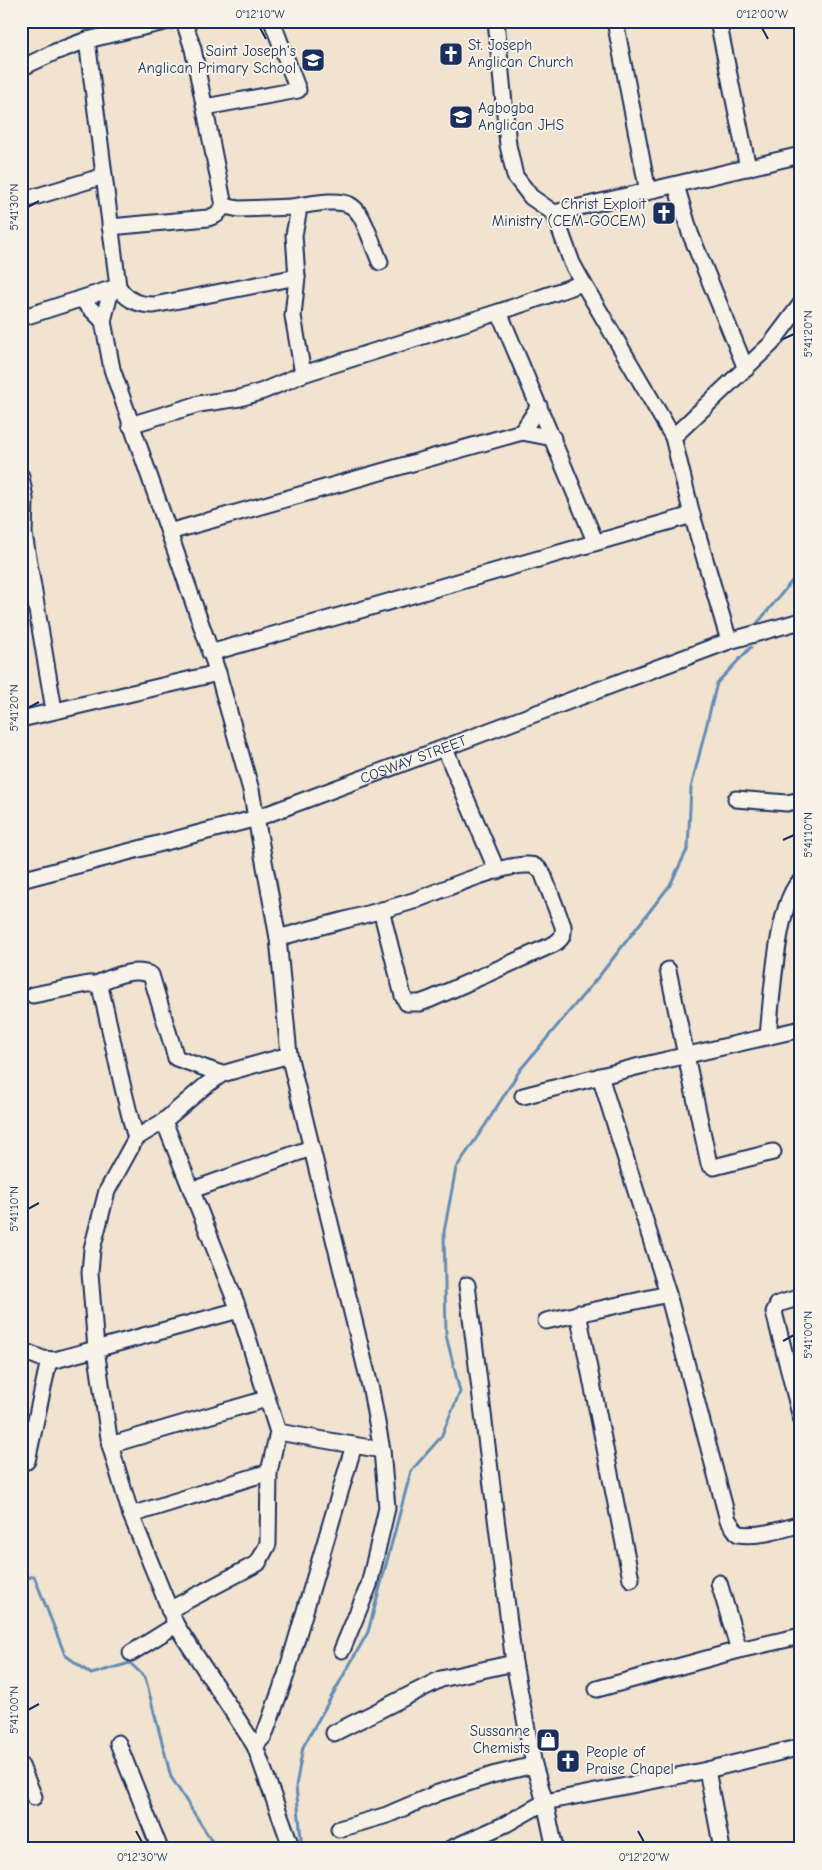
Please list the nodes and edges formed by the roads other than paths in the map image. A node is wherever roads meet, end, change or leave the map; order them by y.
1 (169, 21) edge
2 (184, 21) edge
3 (272, 21) edge
4 (496, 21) edge
5 (615, 21) edge
6 (718, 21) edge
7 (87, 40) junction
8 (21, 68) edge
9 (205, 107) junction
10 (801, 155) edge
11 (748, 168) junction
12 (104, 176) junction
13 (676, 185) junction
14 (648, 192) junction
15 (21, 201) edge
16 (224, 206) junction
17 (293, 207) junction
18 (554, 213) junction
19 (110, 227) junction
20 (380, 262) dead end
21 (297, 278) junction
22 (583, 283) junction
23 (115, 288) junction
24 (82, 300) junction
25 (801, 304) edge
26 (499, 312) junction
27 (21, 318) edge
28 (103, 321) junction
29 (746, 369) junction
30 (303, 374) junction
31 (539, 406) junction
32 (130, 425) junction
33 (522, 432) junction
34 (553, 438) junction
35 (673, 438) junction
36 (21, 476) edge
37 (692, 515) junction
38 (169, 532) junction
39 (22, 534) edge
40 (595, 541) junction
41 (801, 621) edge
42 (729, 641) junction
43 (210, 653) junction
44 (218, 674) junction
45 (54, 710) junction
46 (21, 719) edge
47 (445, 749) junction
48 (736, 799) dead end
49 (801, 800) edge
50 (257, 818) junction
51 (498, 871) junction
52 (21, 880) edge
53 (801, 881) edge
54 (381, 910) junction
55 (278, 938) junction
56 (668, 970) dead end
57 (96, 984) junction
58 (33, 995) dead end
59 (801, 1029) edge
60 (768, 1037) junction
61 (289, 1055) junction
62 (685, 1057) junction
63 (222, 1074) junction
64 (600, 1076) junction
65 (523, 1096) dead end
66 (164, 1121) junction
67 (136, 1138) junction
68 (310, 1148) junction
69 (773, 1152) dead end
70 (192, 1190) junction
71 (466, 1285) dead end
72 (668, 1294) junction
73 (801, 1297) edge
74 (240, 1310) junction
75 (578, 1313) junction
76 (546, 1321) dead end
77 (96, 1349) junction
78 (21, 1350) edge
79 (49, 1360) junction
80 (266, 1399) junction
81 (801, 1418) edge
82 (278, 1432) junction
83 (110, 1445) junction
84 (354, 1445) junction
85 (382, 1450) junction
86 (27, 1462) dead end
87 (269, 1472) junction
88 (131, 1515) junction
89 (801, 1524) edge
90 (631, 1578) dead end
91 (719, 1583) dead end
92 (169, 1610) junction
93 (176, 1625) junction
94 (801, 1636) edge
95 (342, 1650) dead end
96 (739, 1650) junction
97 (131, 1653) dead end
98 (514, 1663) junction
99 (597, 1689) dead end
100 (334, 1733) dead end
101 (118, 1743) dead end
102 (255, 1746) junction
103 (801, 1747) edge
104 (534, 1765) junction
105 (21, 1766) edge
106 (706, 1770) junction
107 (34, 1798) dead end
108 (545, 1802) junction
109 (339, 1829) dead end
110 (160, 1849) edge
111 (292, 1849) edge
112 (450, 1849) edge
113 (555, 1849) edge
114 (722, 1849) edge

1 - 7 street
2 - 9 street
3 - 9 street
4 - 18 street
5 - 14 street
6 - 11 street
7 - 8 street
7 - 12 street
9 - 16 street
10 - 11 street
11 - 13 street
12 - 15 street
12 - 19 street
13 - 14 street
13 - 29 street
14 - 18 street
16 - 17 street
16 - 19 street
17 - 20 street
17 - 21 street
18 - 22 street
19 - 23 street
21 - 23 street
21 - 30 street
22 - 26 street
22 - 35 street
23 - 24 street
23 - 28 street
24 - 27 street
24 - 28 street
25 - 29 street
26 - 30 street
26 - 31 street
28 - 32 street
29 - 35 street
30 - 32 street
31 - 33 street
31 - 34 street
32 - 38 street
33 - 34 street
33 - 38 street
34 - 40 street
35 - 37 street
36 - 39 street
37 - 40 street
37 - 42 street
38 - 43 street
39 - 45 street
40 - 43 street
41 - 42 street, COSWAY STREET
42 - 47 street, COSWAY STREET
43 - 44 street
44 - 45 street
44 - 50 street
45 - 46 street
47 - 50 street, COSWAY STREET
47 - 51 street
48 - 49 street
50 - 52 street, COSWAY STREET
50 - 55 street
51 - 54 street
51 - 54 street
53 - 60 street
54 - 55 street
55 - 61 street
56 - 62 street
57 - 58 street
57 - 63 street
57 - 67 street
59 - 60 street
60 - 62 street
61 - 63 street
61 - 68 street
62 - 64 street
62 - 69 street
63 - 66 street
64 - 65 street
64 - 72 street
66 - 67 street
66 - 70 street
67 - 77 street
68 - 70 street
68 - 85 street
70 - 74 street
71 - 98 street
72 - 75 street
72 - 89 street
73 - 81 street
74 - 77 street
74 - 80 street
75 - 76 street
75 - 90 street
77 - 79 street
77 - 83 street
78 - 79 street
79 - 86 street
80 - 82 street
80 - 83 street
82 - 84 street
82 - 87 street
83 - 88 street
84 - 85 street
84 - 102 street
85 - 95 street
87 - 88 street
87 - 92 street
88 - 92 street
91 - 96 street
92 - 93 street
93 - 97 street
93 - 102 street
94 - 96 street
96 - 99 street
98 - 100 street
98 - 104 street
101 - 110 street
102 - 111 street
103 - 106 street
104 - 108 street
104 - 109 street
105 - 107 street
106 - 108 street
106 - 114 street
108 - 112 street
108 - 113 street

